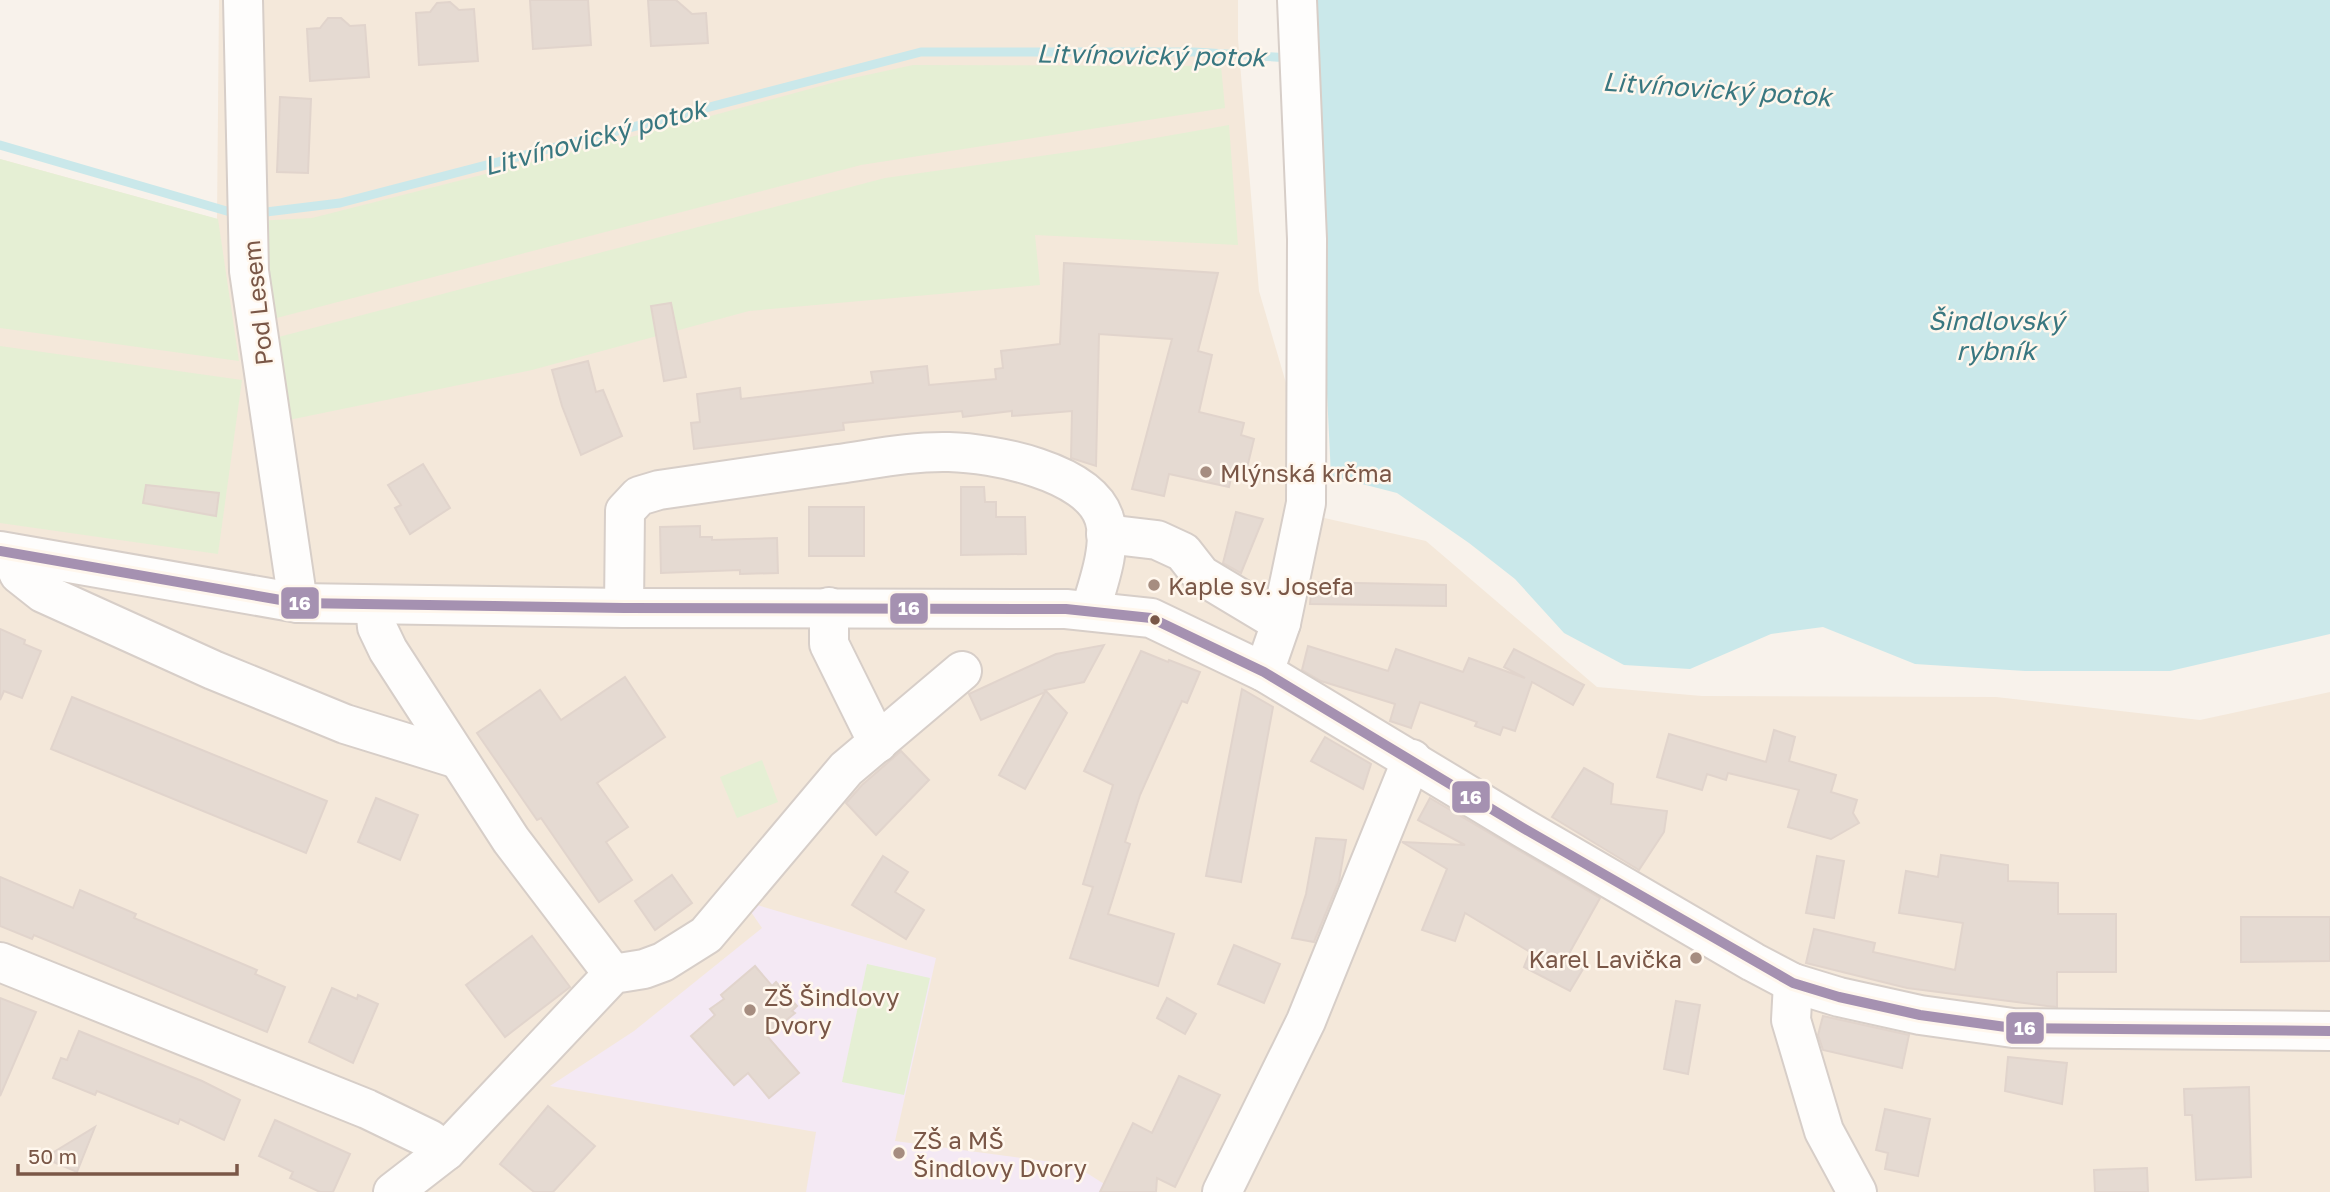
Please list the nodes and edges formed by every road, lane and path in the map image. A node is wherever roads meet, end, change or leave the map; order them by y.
1 (243, 0) edge
2 (1297, 0) edge
3 (1106, 534) junction
4 (5, 552) edge
5 (298, 603) junction
6 (375, 605) junction
7 (829, 607) junction
8 (624, 608) junction
9 (1090, 611) junction
10 (1281, 623) junction
11 (962, 671) dead end
12 (1264, 672) junction
13 (878, 743) junction
14 (458, 759) junction
15 (1412, 760) junction
16 (0, 962) edge
17 (612, 974) junction
18 (1793, 983) junction
19 (2330, 1031) edge
20 (446, 1151) junction
21 (393, 1192) edge
22 (1222, 1192) edge
23 (1857, 1192) edge

1 - 5 street, Pod Lesem
2 - 10 street
3 - 8 street
3 - 9 street
3 - 10 street
4 - 5 street
4 - 14 street
5 - 6 street
6 - 8 street
6 - 14 street
7 - 8 street
7 - 9 street
7 - 13 street
9 - 12 street
10 - 12 street
11 - 13 street
12 - 15 street
13 - 17 street
14 - 17 street
15 - 18 street
15 - 22 street
16 - 20 street
17 - 20 street
18 - 19 street
18 - 23 street
20 - 21 street

